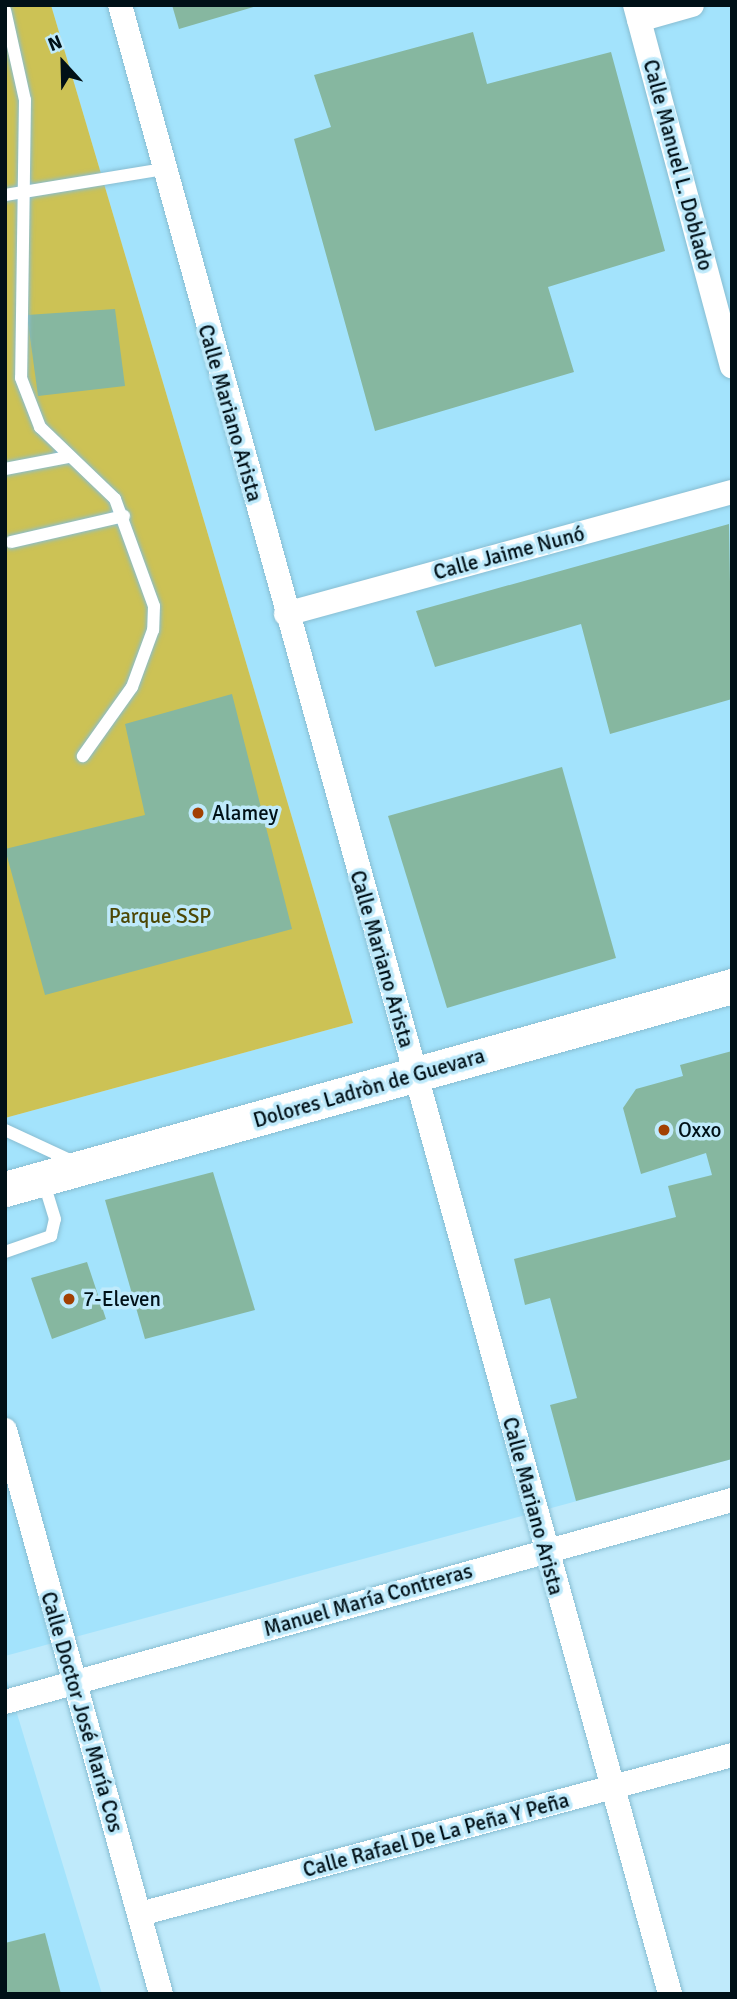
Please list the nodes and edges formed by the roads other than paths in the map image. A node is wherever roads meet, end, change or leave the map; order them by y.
1 (120, 5) edge
2 (692, 5) edge
3 (5, 10) edge
4 (637, 13) edge
5 (164, 169) junction
6 (26, 193) junction
7 (5, 194) edge
8 (732, 366) edge
9 (68, 457) junction
10 (5, 469) edge
11 (732, 492) edge
12 (124, 516) junction
13 (11, 542) dead end
14 (286, 614) junction
15 (83, 756) dead end
16 (732, 986) edge
17 (414, 1075) junction
18 (5, 1130) edge
19 (85, 1168) junction
20 (43, 1180) junction
21 (5, 1189) edge
22 (5, 1252) edge
23 (5, 1430) edge
24 (732, 1500) edge
25 (544, 1550) junction
26 (73, 1683) junction
27 (5, 1702) edge
28 (732, 1755) edge
29 (610, 1788) junction
30 (140, 1914) junction
31 (161, 1994) edge
32 (670, 1994) edge

1 - 5 street, Calle Mariano Arista
2 - 4 street
3 - 6 lane
4 - 8 street, Calle Manuel L. Doblado
5 - 6 lane
5 - 14 street, Calle Mariano Arista
6 - 7 lane
6 - 9 lane
9 - 10 lane
9 - 12 lane
11 - 14 street, Calle Jaime Nunó
12 - 13 lane
12 - 15 lane
14 - 17 street, Calle Mariano Arista
16 - 17 street, Dolores Ladròn de Guevara
17 - 19 street, Dolores Ladròn de Guevara
17 - 25 street, Calle Mariano Arista
18 - 19 lane
19 - 20 street, Dolores Ladròn de Guevara
20 - 21 street, Dolores Ladròn de Guevara
20 - 22 lane
23 - 26 street, Calle Doctor José María Cos
24 - 25 street, Manuel María Contreras
25 - 26 street, Manuel María Contreras
25 - 29 street, Calle Mariano Arista
26 - 27 street, Manuel María Contreras
26 - 30 street, Calle Doctor José María Cos
28 - 29 street, Calle Rafael De La Peña Y Peña
29 - 30 street, Calle Rafael De La Peña Y Peña
29 - 32 street, Calle Mariano Arista
30 - 31 street, Calle Doctor José María Cos

